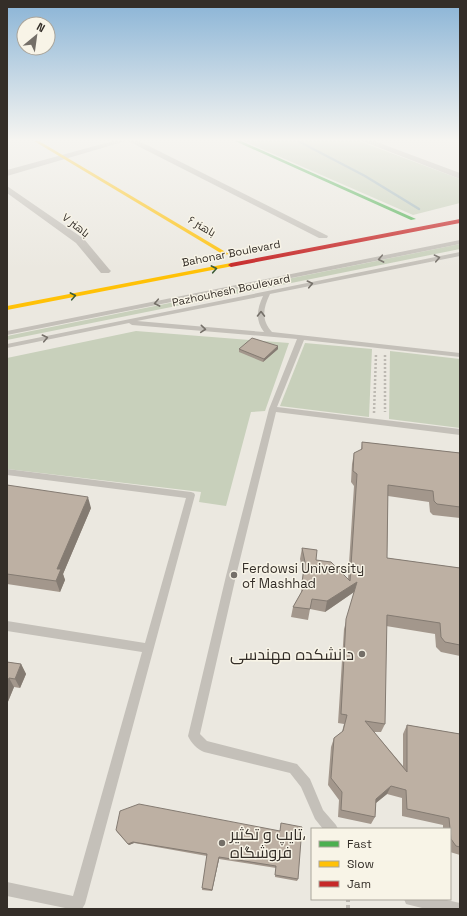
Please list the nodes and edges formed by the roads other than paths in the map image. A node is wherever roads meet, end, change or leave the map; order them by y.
1 (110, 184) edge
2 (220, 184) edge
3 (336, 184) edge
4 (7, 189) edge
5 (460, 221) edge
6 (398, 222) dead end
7 (326, 235) joint
8 (308, 239) dead end
9 (460, 242) edge
10 (230, 253) joint
11 (460, 254) edge
12 (211, 257) dead end
13 (180, 263) dead end
14 (103, 274) joint
15 (117, 274) dead end
16 (187, 274) junction
17 (268, 292) junction
18 (7, 308) edge
19 (122, 322) junction
20 (7, 333) edge
21 (270, 334) junction
22 (301, 338) junction
23 (7, 346) edge
24 (460, 355) edge
25 (273, 409) junction
26 (460, 432) edge
27 (7, 472) edge
28 (7, 626) edge
29 (149, 648) junction
30 (331, 828) edge
31 (7, 889) edge
32 (416, 900) edge
33 (456, 909) edge

1 - 10 street, باهنر ۶
2 - 7 street
3 - 6 street
4 - 14 street, باهنر ۷
16 -> 5 street, Bahonar Boulevard
7 - 8 street
9 -> 20 lane, Pazhouhesh Boulevard
10 - 12 street, Bahonar Boulevard
17 -> 11 lane, Pazhouhesh Boulevard
13 - 16 street
14 - 15 street
18 -> 16 street, Bahonar Boulevard
17 - 19 lane, Pazhouhesh Boulevard
21 -> 17 lane
19 -> 21 lane
23 -> 19 lane, Pazhouhesh Boulevard
21 - 22 lane
22 - 24 lane
22 - 25 lane
25 - 26 lane
25 - 30 lane
27 - 29 lane
28 - 29 lane
29 - 31 lane
32 - 33 lane

